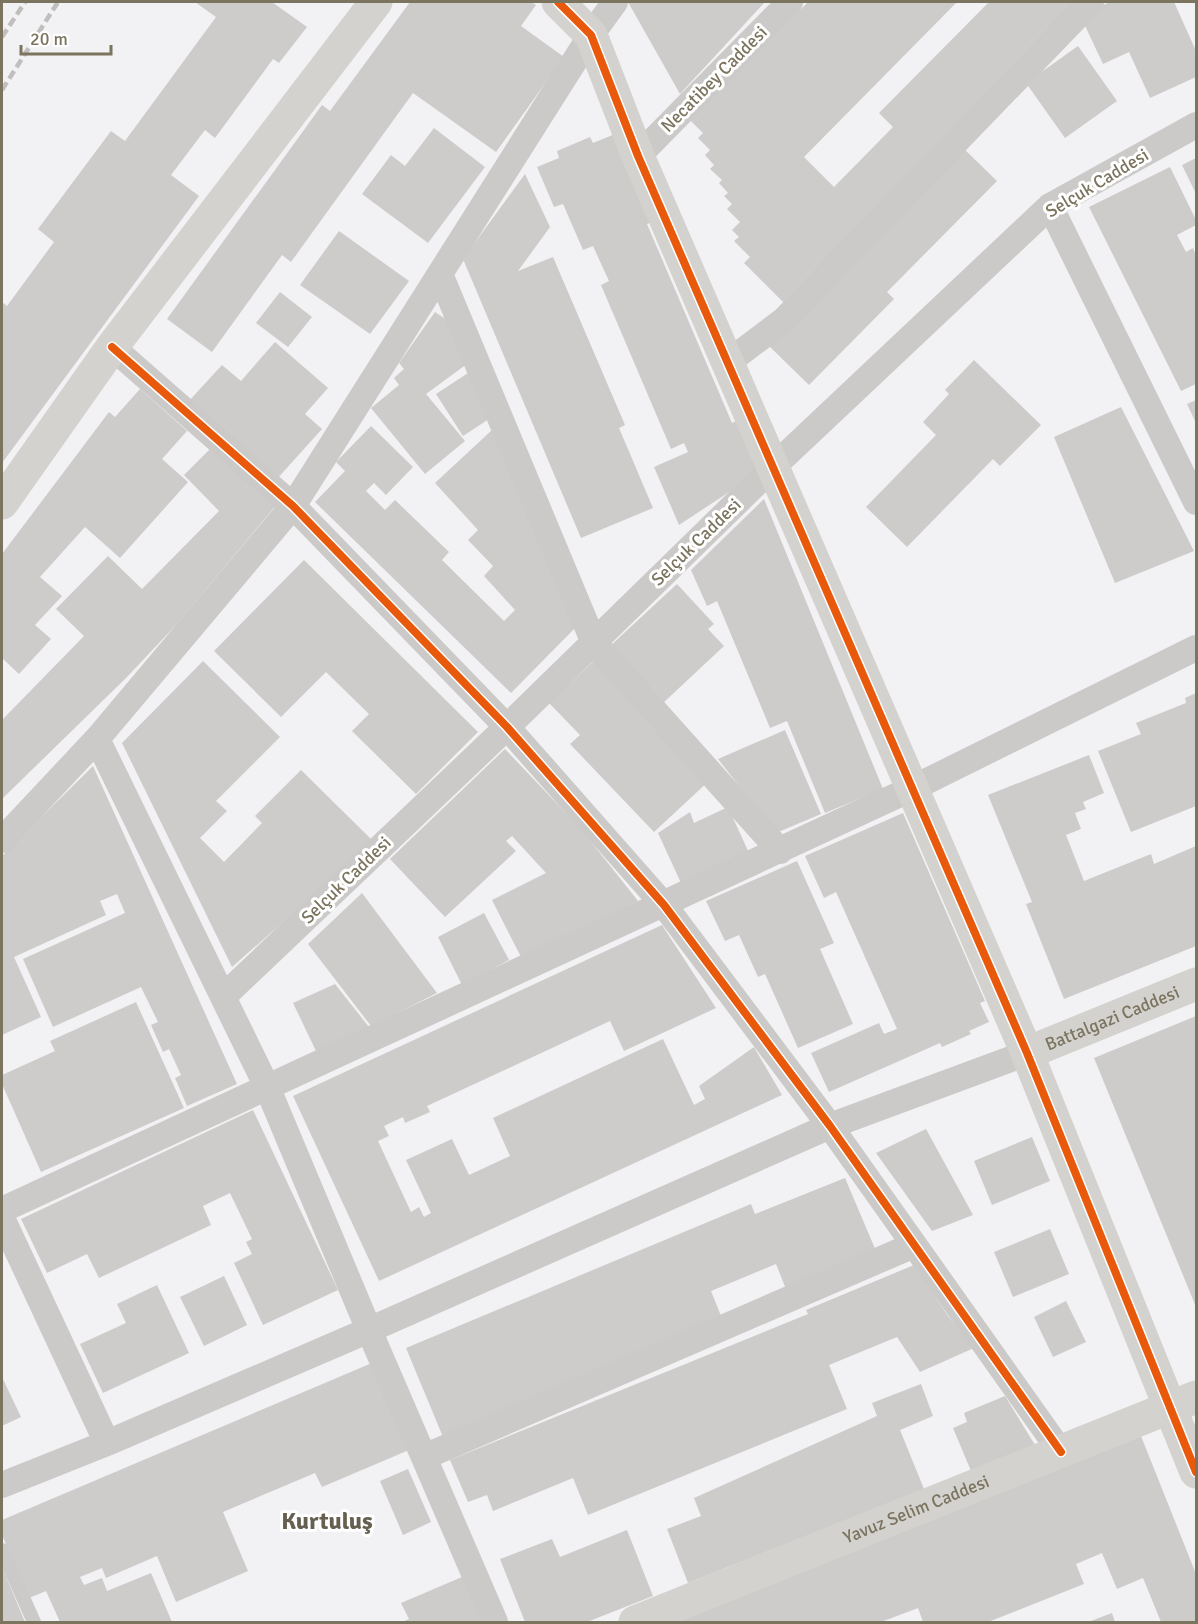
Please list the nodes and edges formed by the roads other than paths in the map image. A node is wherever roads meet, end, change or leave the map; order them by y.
1 (376, 2) edge
2 (558, 2) edge
3 (615, 2) edge
4 (790, 2) edge
5 (1091, 2) edge
6 (591, 35) junction
7 (1197, 125) edge
8 (638, 156) junction
9 (1050, 206) junction
10 (440, 274) junction
11 (112, 347) junction
12 (727, 363) junction
13 (772, 468) junction
14 (1197, 502) edge
15 (2, 503) edge
16 (293, 506) junction
17 (594, 643) junction
18 (1197, 648) edge
19 (507, 727) junction
20 (97, 739) junction
21 (911, 789) junction
22 (2, 840) edge
23 (780, 850) junction
24 (664, 905) junction
25 (1197, 984) edge
26 (224, 996) junction
27 (1027, 1053) junction
28 (268, 1089) junction
29 (830, 1126) junction
30 (2, 1210) edge
31 (2, 1218) edge
32 (914, 1245) junction
33 (369, 1330) junction
34 (1183, 1402) edge
35 (107, 1443) junction
36 (1061, 1452) junction
37 (424, 1456) junction
38 (1197, 1472) edge
39 (2, 1485) edge
40 (2, 1550) edge
41 (34, 1623) edge
42 (495, 1623) edge
43 (635, 1623) edge

1 - 11 street
2 - 6 street
3 - 6 street
4 - 8 street, Necatibey Caddesi
5 - 12 street
6 - 8 street
6 - 10 street
7 - 9 street, Selçuk Caddesi
8 - 12 street
9 - 13 street, Selçuk Caddesi
9 - 14 street
10 - 16 street
10 - 17 street
11 - 15 street
11 - 16 street
12 - 13 street
13 - 17 street, Selçuk Caddesi
13 - 21 street
16 - 19 street
16 - 20 street
17 - 19 street, Selçuk Caddesi
17 - 23 street
18 - 21 street
19 - 24 street
19 - 26 street, Selçuk Caddesi
20 - 22 street
20 - 26 street
21 - 23 street
21 - 27 street
23 - 24 street
24 - 28 street
24 - 29 street
25 - 27 street, Battalgazi Caddesi
26 - 28 street
27 - 29 street
27 - 34 street
28 - 30 street
28 - 33 street
29 - 32 street
29 - 33 street
31 - 35 street
32 - 36 street
32 - 37 street
33 - 35 street
33 - 37 street
34 - 36 street, Yavuz Selim Caddesi
34 - 38 street
35 - 39 street
36 - 43 street, Yavuz Selim Caddesi
37 - 42 street
40 - 41 lane

